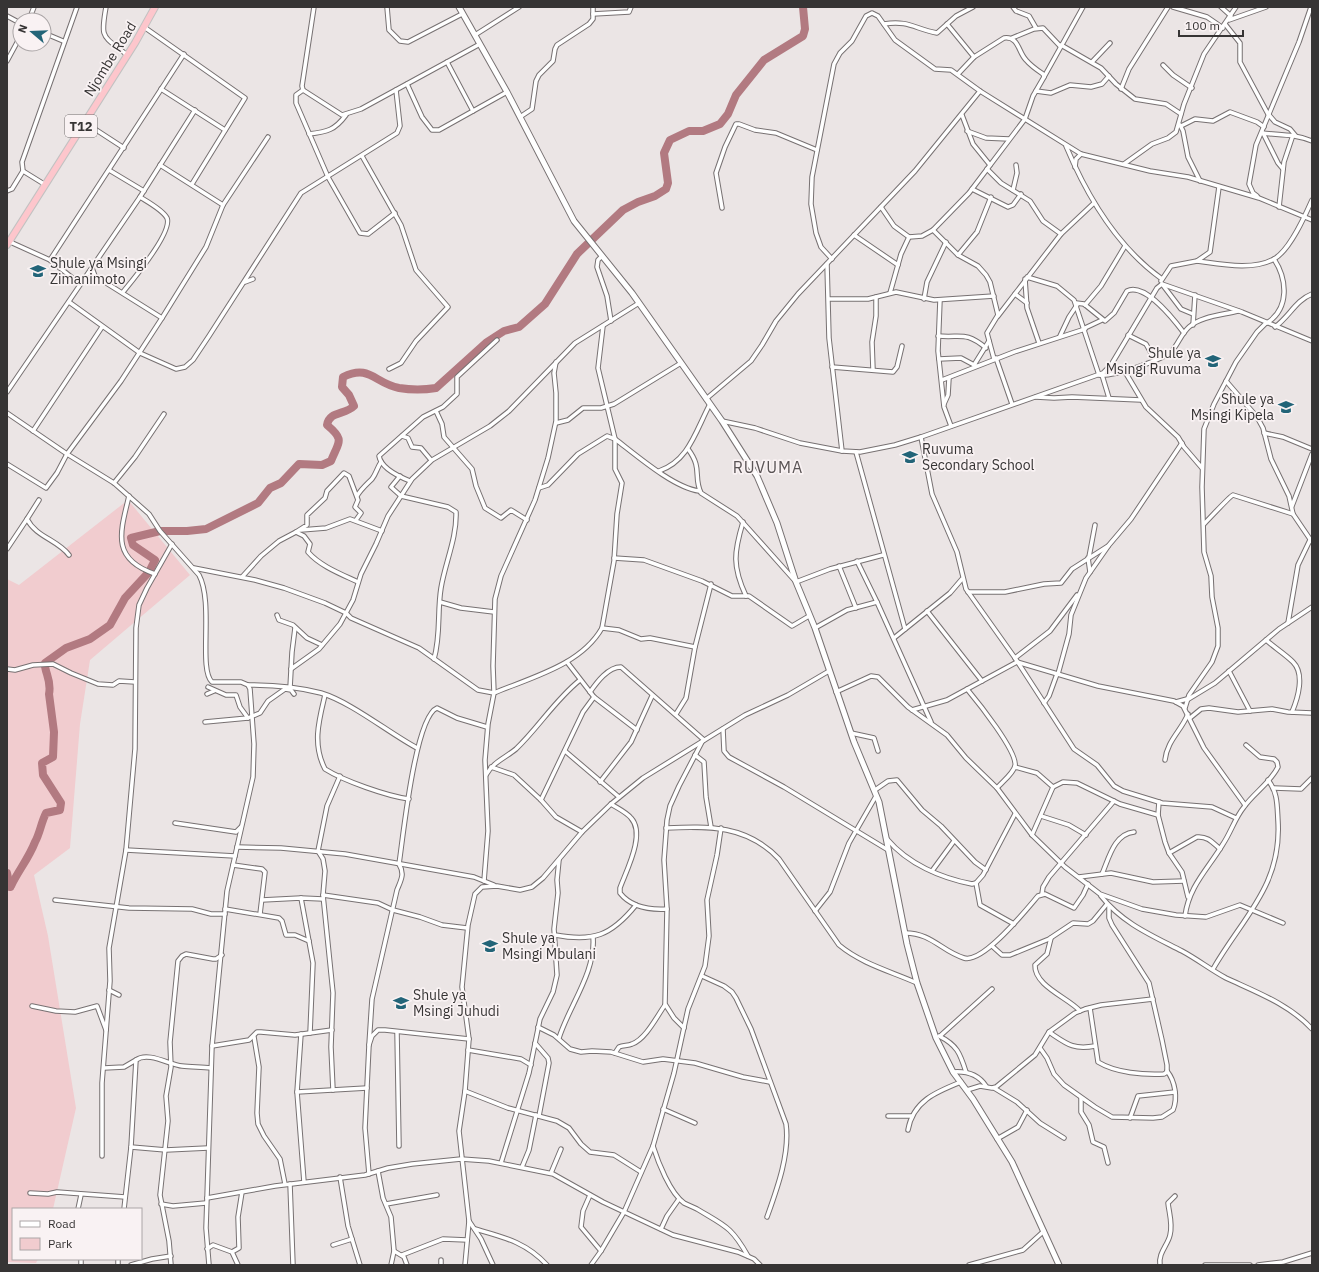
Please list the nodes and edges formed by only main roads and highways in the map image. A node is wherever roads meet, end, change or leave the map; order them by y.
1 (155, 7) edge
2 (8, 243) edge

1 - 2 highway, Njombe Road / T12

